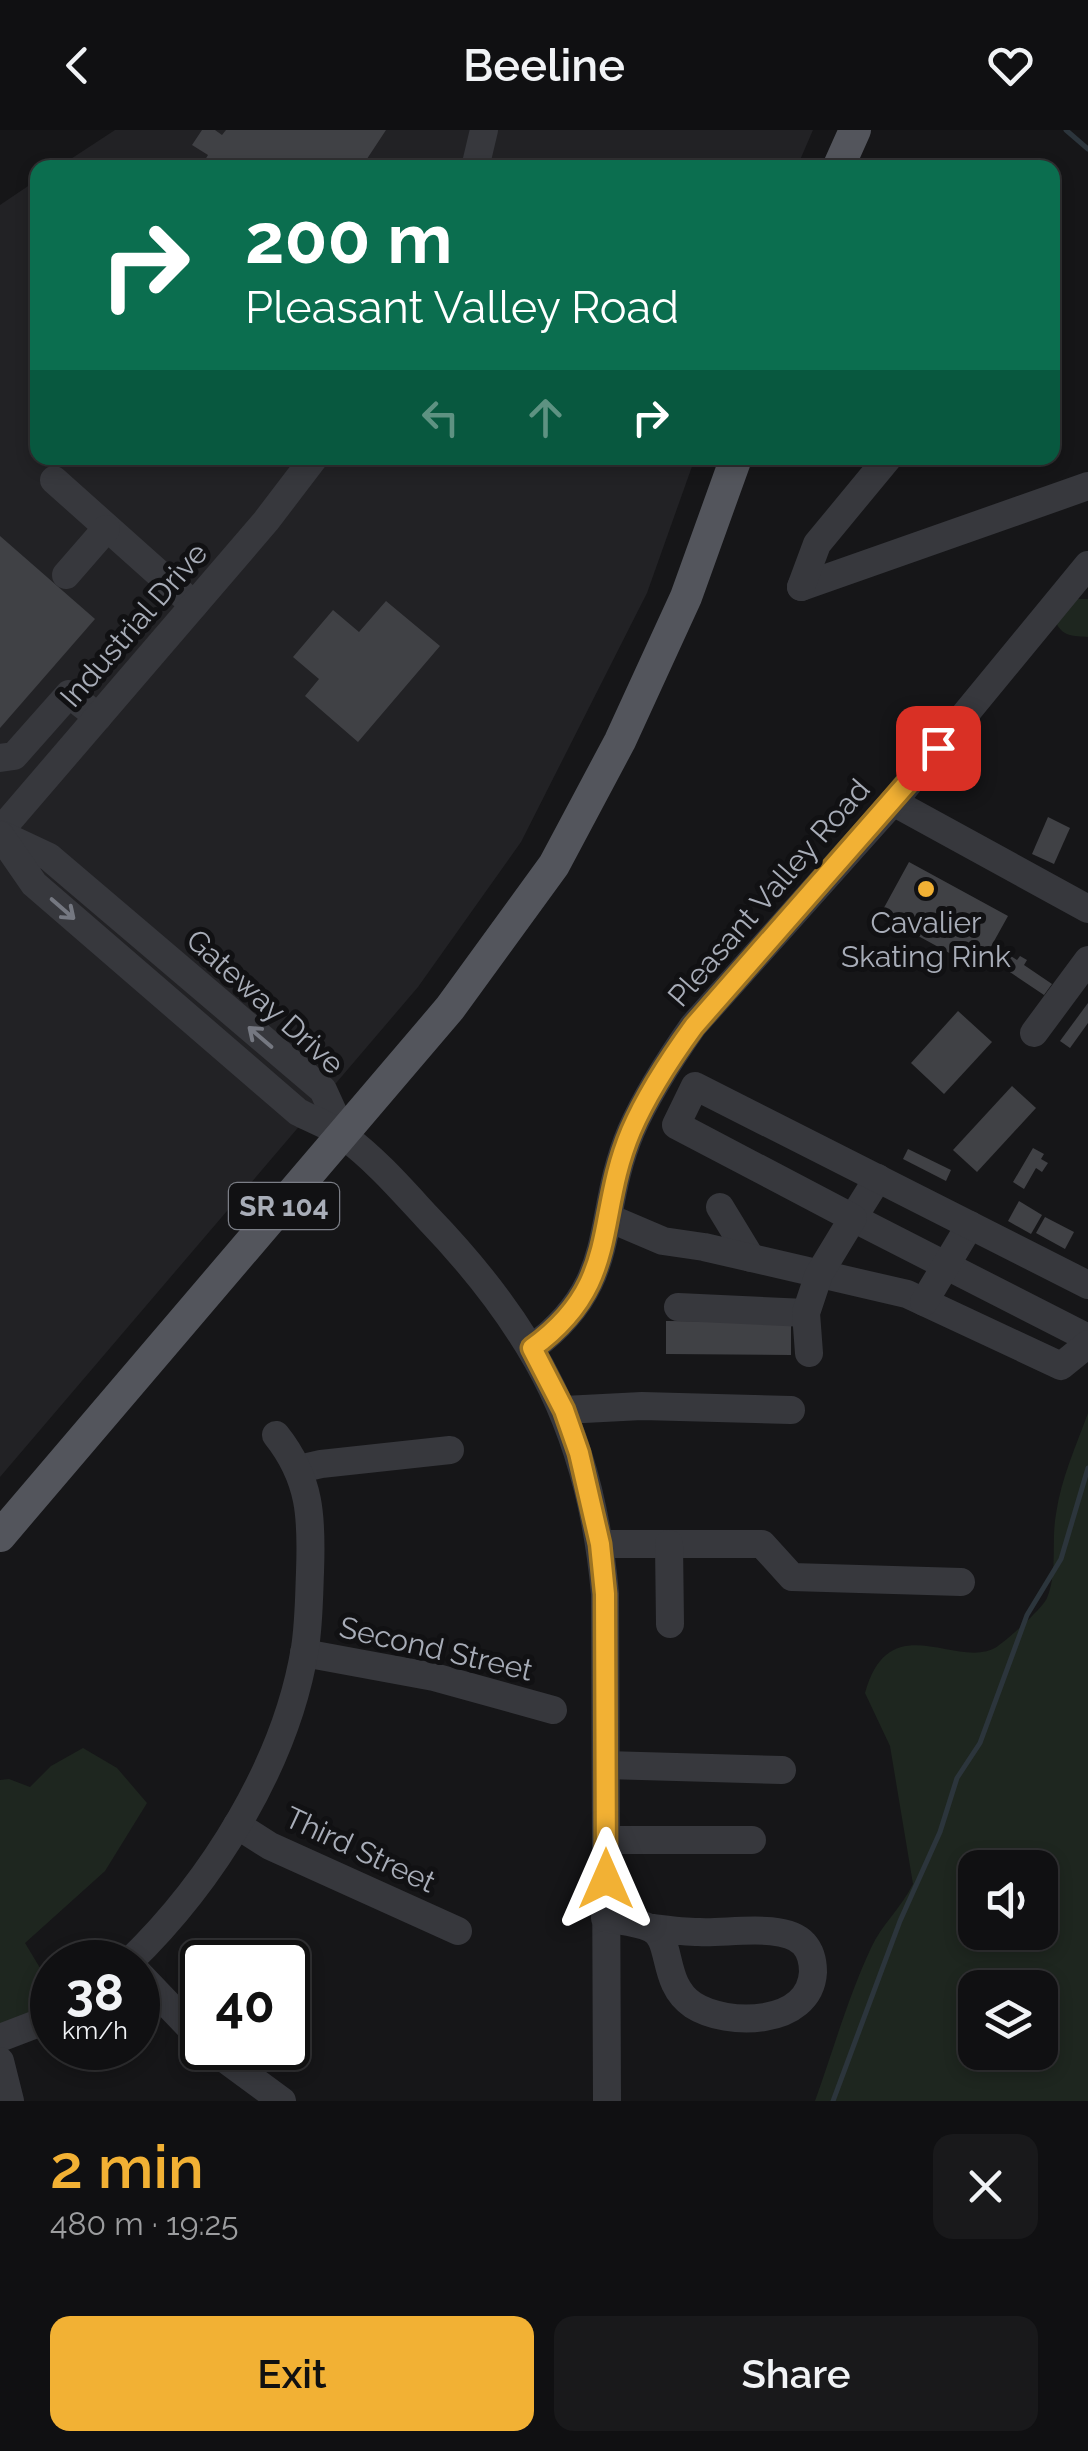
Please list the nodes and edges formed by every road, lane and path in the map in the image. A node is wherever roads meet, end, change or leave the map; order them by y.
1 (484, 130) edge
2 (855, 130) edge
3 (477, 160) edge
4 (842, 160) edge
5 (309, 465) edge
6 (733, 465) edge
7 (882, 465) edge
8 (54, 480) dead end
9 (1088, 486) edge
10 (106, 529) junction
11 (1088, 565) edge
12 (66, 575) dead end
13 (194, 606) junction
14 (98, 718) junction
15 (0, 758) edge
16 (893, 802) junction
17 (0, 834) edge
18 (1088, 908) edge
19 (1088, 960) edge
20 (1034, 1033) dead end
21 (344, 1136) junction
22 (878, 1178) junction
23 (720, 1207) dead end
24 (609, 1218) junction
25 (853, 1218) junction
26 (970, 1225) junction
27 (751, 1258) junction
28 (947, 1266) junction
29 (819, 1274) junction
30 (1088, 1284) edge
31 (924, 1302) junction
32 (678, 1307) dead end
33 (806, 1313) junction
34 (1088, 1341) edge
35 (532, 1348) junction
36 (809, 1353) dead end
37 (564, 1410) junction
38 (791, 1410) dead end
39 (276, 1435) dead end
40 (450, 1450) dead end
41 (299, 1469) junction
42 (0, 1536) edge
43 (600, 1544) junction
44 (668, 1544) junction
45 (961, 1582) dead end
46 (670, 1624) dead end
47 (304, 1653) junction
48 (553, 1710) dead end
49 (606, 1764) junction
50 (782, 1770) dead end
51 (237, 1826) junction
52 (606, 1840) junction
53 (752, 1840) dead end
54 (605, 1918) junction
55 (653, 1928) junction
56 (458, 1931) dead end
57 (150, 1940) edge
58 (160, 1996) edge
59 (180, 2017) edge
60 (30, 2026) edge
61 (0, 2038) edge
62 (0, 2061) edge
63 (240, 2070) edge
64 (10, 2101) edge
65 (282, 2101) edge
66 (606, 2101) edge

1 - 3 street
2 - 4 main road
5 - 13 street, Industrial Drive
6 - 21 main road, SR 104
7 - 9 street
8 - 10 street
10 - 12 street
10 - 13 street
11 - 16 street, Pleasant Valley Road
13 - 14 street, Industrial Drive
14 - 15 street
14 - 17 street, Industrial Drive
16 - 18 street
16 - 24 street, Pleasant Valley Road
17 - 21 street, Gateway Drive
19 - 20 street
21 - 35 street
21 - 42 main road, SR 104
22 - 25 street
22 - 25 street
22 - 26 street
23 - 27 street
24 - 27 street
24 - 35 street, Pleasant Valley Road
25 - 28 street
25 - 29 street
26 - 28 street
26 - 30 street
27 - 29 street
28 - 31 street
28 - 34 street
29 - 31 street
29 - 33 street
31 - 34 street
32 - 33 street
33 - 36 street
35 - 37 street
37 - 38 street
37 - 43 street
39 - 41 street
40 - 41 street
41 - 47 street
43 - 44 street
43 - 49 street
44 - 45 street
44 - 46 street
47 - 48 street, Second Street
47 - 51 street
49 - 50 street
49 - 52 street
51 - 56 street, Third Street
51 - 57 street
52 - 53 street
52 - 54 street
54 - 55 street
54 - 66 street
55 - 55 street
58 - 59 street
60 - 61 street
62 - 64 street
63 - 65 street

